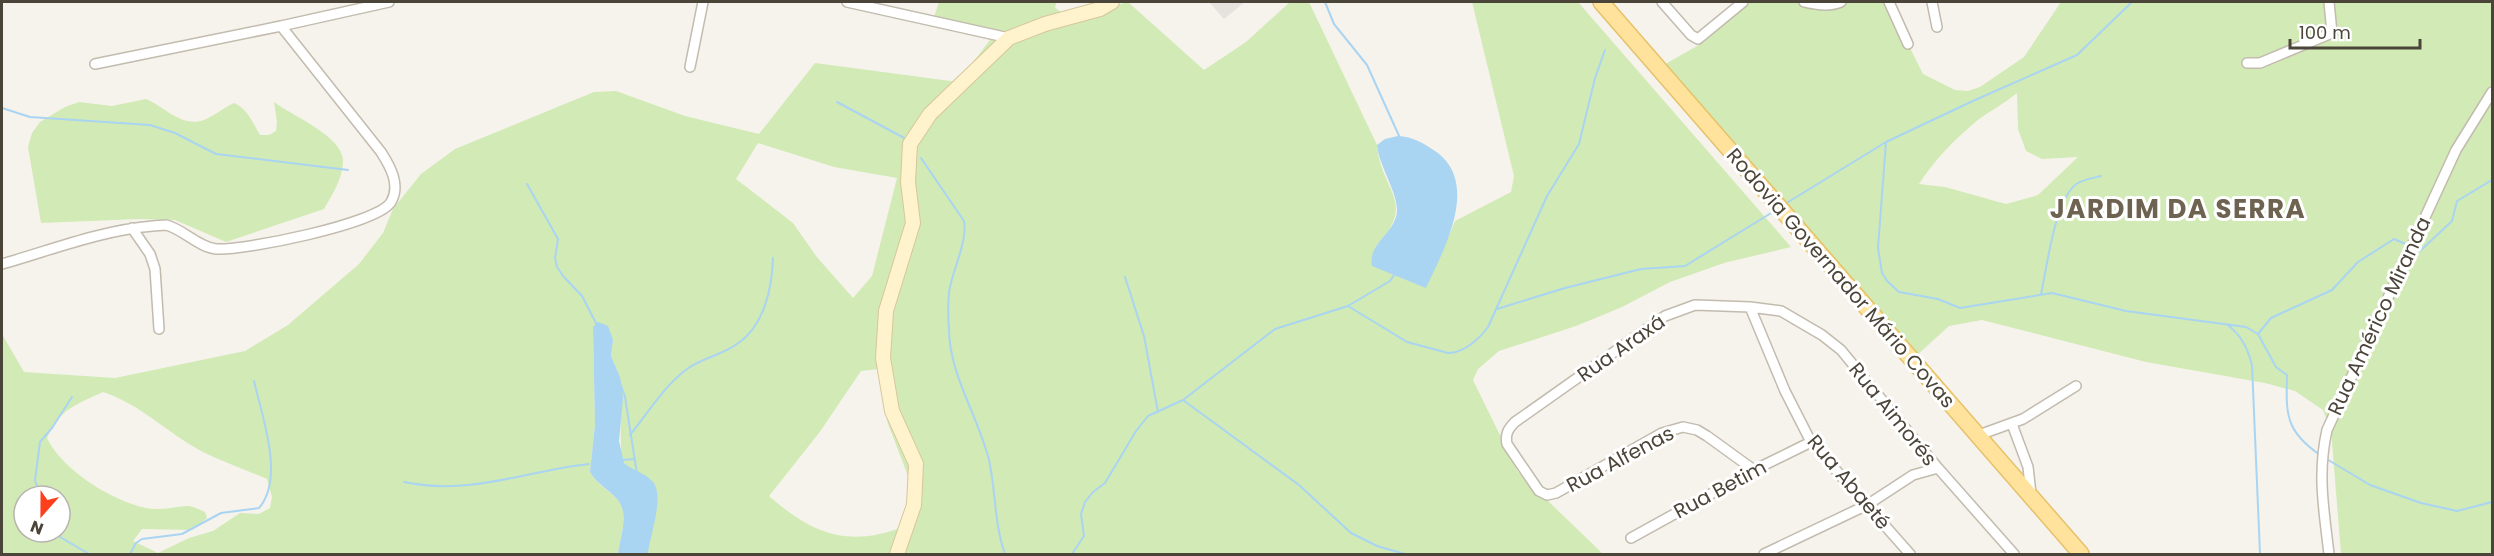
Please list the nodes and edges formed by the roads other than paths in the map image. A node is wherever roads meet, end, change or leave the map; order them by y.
1 (389, 2) edge
2 (703, 2) edge
3 (848, 2) edge
4 (1112, 2) edge
5 (1601, 2) edge
6 (1662, 2) edge
7 (1743, 2) edge
8 (1804, 2) edge
9 (1841, 2) edge
10 (1889, 2) edge
11 (1932, 2) edge
12 (2329, 2) edge
13 (281, 26) junction
14 (1937, 27) dead end
15 (1010, 38) junction
16 (1908, 44) dead end
17 (2247, 63) dead end
18 (95, 64) dead end
19 (690, 67) dead end
20 (2493, 92) edge
21 (132, 228) junction
22 (2, 264) edge
23 (1750, 307) junction
24 (159, 329) dead end
25 (2076, 386) dead end
26 (2012, 424) junction
27 (1979, 435) junction
28 (1811, 442) junction
29 (1938, 468) junction
30 (1754, 470) junction
31 (1547, 495) joint
32 (2032, 497) junction
33 (1867, 505) junction
34 (1631, 538) dead end
35 (897, 555) edge
36 (1764, 555) edge
37 (1910, 555) edge
38 (2014, 555) edge
39 (2081, 555) edge
40 (2329, 555) edge

1 - 13 street
2 - 19 street
3 - 15 street
4 - 15 street
5 - 27 main road, Rodovia Governador Mário Covas
6 - 7 street
8 - 9 street
10 - 16 street
11 - 14 street
12 - 17 street
13 - 18 street
13 - 21 street
15 - 35 street
20 - 40 street, Rua Américo Miranda
21 - 22 street
21 - 24 street
23 - 28 street, Rua Abaeté
23 - 29 street, Rua Aimorés
23 - 31 street, Rua Araxá
25 - 26 street
26 - 27 street
26 - 32 street
27 - 32 main road, Rodovia Governador Mário Covas
28 - 30 street, Rua Betim
28 - 33 street, Rua Abaeté
29 - 33 street
29 - 38 street, Rua Aimorés
30 - 31 street, Rua Alfenas
30 - 34 street, Rua Betim
32 - 39 main road, Rodovia Governador Mário Covas
33 - 36 street
33 - 37 street, Rua Abaeté

